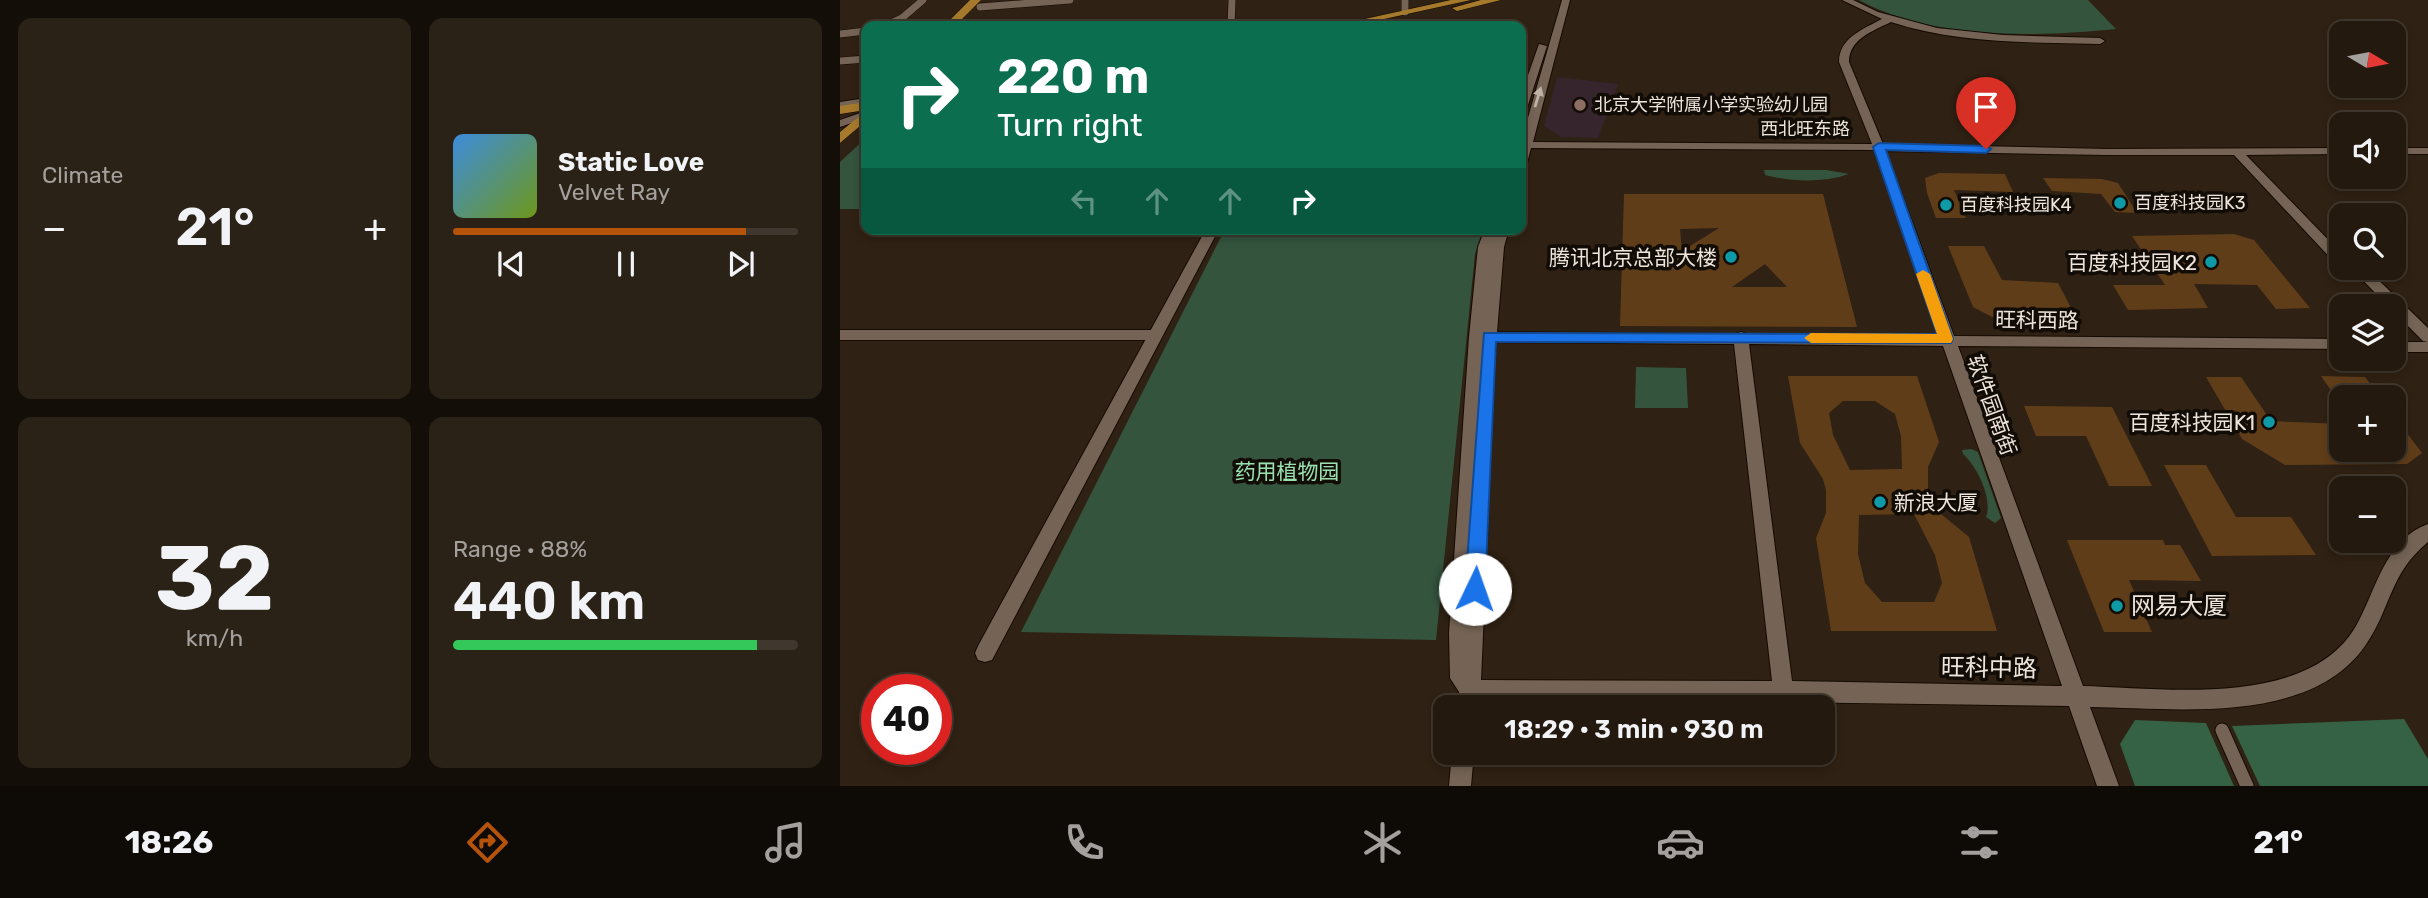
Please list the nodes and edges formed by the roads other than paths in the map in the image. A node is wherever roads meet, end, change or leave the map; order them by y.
1 (923, 0) edge
2 (1070, 0) edge
3 (1232, 0) edge
4 (1405, 0) edge
5 (1466, 0) edge
6 (1496, 0) edge
7 (1556, 0) edge
8 (1566, 0) edge
9 (1846, 0) edge
10 (980, 2) edge
11 (1405, 12) junction
12 (1889, 19) junction
13 (896, 21) edge
14 (956, 21) edge
15 (967, 21) edge
16 (1231, 21) edge
17 (1362, 21) edge
18 (1395, 21) edge
19 (861, 32) edge
20 (840, 34) edge
21 (2100, 41) dead end
22 (861, 59) edge
23 (840, 61) edge
24 (1526, 95) edge
25 (861, 110) edge
26 (861, 114) edge
27 (842, 117) edge
28 (1526, 135) edge
29 (840, 139) edge
30 (1526, 145) edge
31 (1879, 147) junction
32 (2239, 151) junction
33 (2329, 151) edge
34 (2406, 151) edge
35 (2428, 151) edge
36 (1210, 235) edge
37 (1490, 235) edge
38 (1501, 235) edge
39 (2329, 238) edge
40 (2329, 248) edge
41 (2359, 280) edge
42 (2369, 280) edge
43 (2374, 294) edge
44 (2406, 325) edge
45 (840, 335) edge
46 (1154, 335) junction
47 (1489, 337) junction
48 (1741, 337) junction
49 (1946, 339) junction
50 (2406, 340) edge
51 (2329, 343) edge
52 (2426, 343) edge
53 (2406, 346) edge
54 (2428, 531) edge
55 (985, 653) dead end
56 (1783, 690) junction
57 (1468, 695) edge
58 (1470, 695) edge
59 (1609, 695) edge
60 (2075, 697) junction
61 (2222, 730) dead end
62 (1462, 765) edge
63 (1460, 786) edge
64 (2108, 786) edge
65 (2247, 786) edge

1 - 13 street
2 - 10 street
3 - 16 street
4 - 11 street
5 - 11 main road
6 - 18 main road
7 - 24 street
28 -> 8 street
9 - 12 street
10 - 14 main road
10 - 15 main road
11 - 17 main road
12 - 21 street
12 - 31 street, 软件园南街
19 - 20 street
22 - 23 street
25 - 27 main road
26 - 29 main road
30 - 31 street, 西北旺东路
31 - 32 street, 西北旺东路
31 - 49 street, 软件园南街
32 - 33 street, 西北旺东路
32 - 39 street
32 - 40 street
34 - 35 street
36 - 46 street
37 - 57 street
38 - 47 street
41 - 43 street
42 - 52 street
44 - 52 street
45 - 46 street
46 - 55 street
47 - 48 street, 旺科西路
47 - 58 street
48 - 49 street, 旺科西路
48 - 56 street
49 - 51 street, 旺科西路
49 - 60 street, 软件园南街
50 - 52 street
52 - 53 street
54 - 60 street, 旺科中路
56 - 59 street, 旺科中路
56 - 60 street, 旺科中路
60 - 64 street, 软件园南街
61 - 65 street
62 - 63 street

